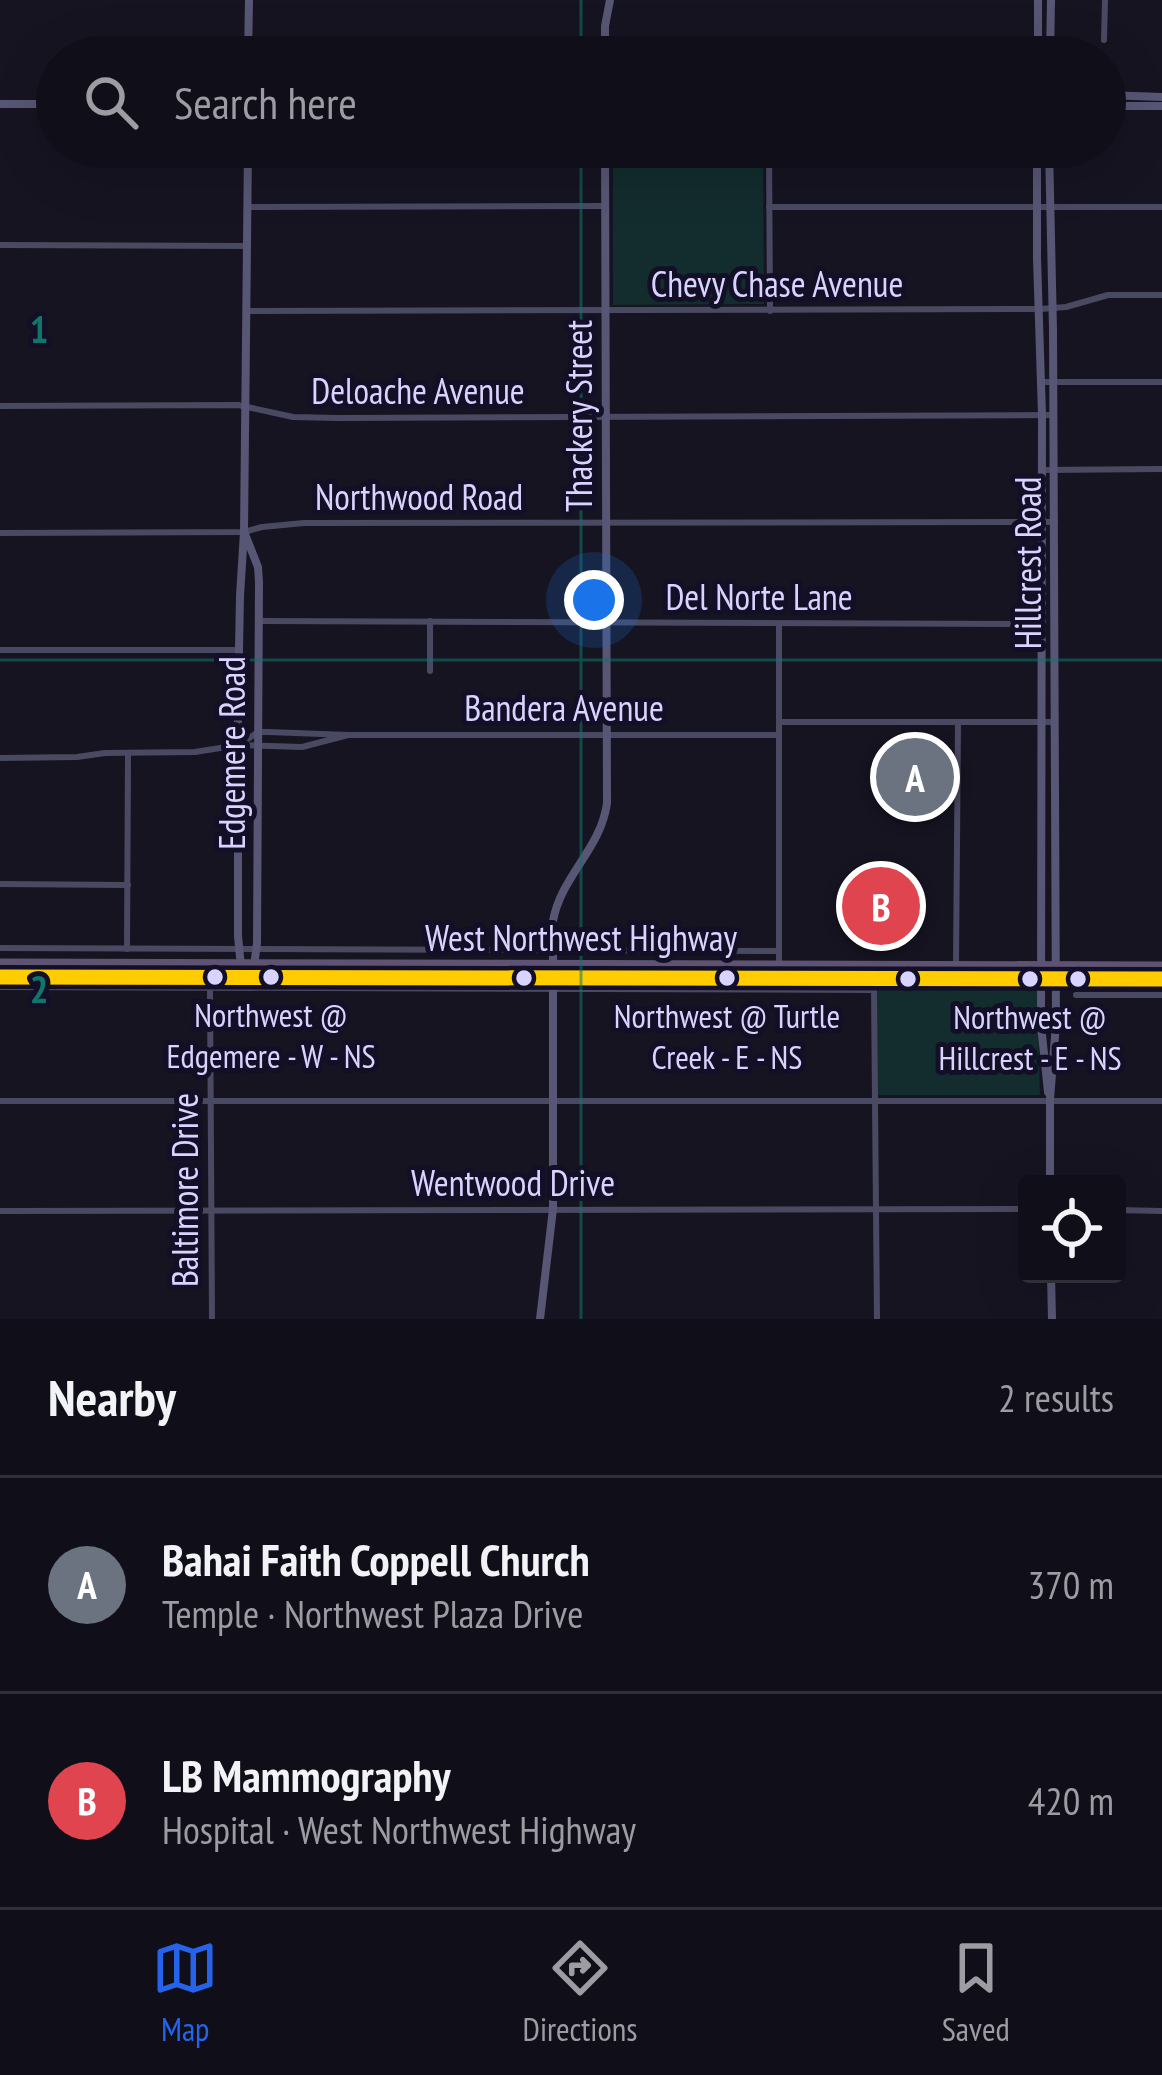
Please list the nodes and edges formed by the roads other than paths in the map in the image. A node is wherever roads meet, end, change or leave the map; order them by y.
1 (249, 0) edge
2 (610, 0) edge
3 (1038, 0) edge
4 (1051, 0) edge
5 (1105, 0) edge
6 (248, 36) edge
7 (605, 36) edge
8 (1038, 36) edge
9 (1050, 36) edge
10 (1104, 36) edge
11 (1126, 97) edge
12 (1162, 101) edge
13 (0, 104) edge
14 (36, 104) edge
15 (1126, 104) edge
16 (248, 168) edge
17 (605, 168) edge
18 (769, 168) edge
19 (1037, 168) edge
20 (1049, 168) edge
21 (605, 206) junction
22 (247, 207) junction
23 (769, 207) junction
24 (1036, 207) junction
25 (1049, 207) junction
26 (1162, 207) edge
27 (0, 245) edge
28 (247, 246) junction
29 (1162, 295) edge
30 (1052, 309) junction
31 (770, 310) junction
32 (1040, 310) junction
33 (246, 311) junction
34 (605, 311) junction
35 (1041, 382) junction
36 (1054, 382) junction
37 (1162, 382) edge
38 (0, 406) edge
39 (244, 408) junction
40 (1042, 415) junction
41 (1054, 415) junction
42 (606, 416) junction
43 (1054, 469) junction
44 (1162, 469) edge
45 (1042, 470) junction
46 (605, 522) junction
47 (1042, 522) junction
48 (1054, 522) junction
49 (244, 532) junction
50 (0, 533) edge
51 (241, 567) junction
52 (258, 568) junction
53 (259, 621) junction
54 (430, 621) junction
55 (605, 622) junction
56 (779, 624) junction
57 (1042, 627) junction
58 (1054, 627) junction
59 (0, 650) edge
60 (239, 650) junction
61 (430, 671) dead end
62 (779, 722) junction
63 (1042, 722) junction
64 (1055, 722) junction
65 (958, 723) junction
66 (258, 732) junction
67 (605, 734) junction
68 (349, 735) junction
69 (779, 735) junction
70 (239, 745) junction
71 (258, 747) junction
72 (128, 753) junction
73 (0, 758) edge
74 (1056, 788) junction
75 (1042, 789) junction
76 (1055, 866) junction
77 (1043, 867) junction
78 (0, 884) edge
79 (128, 885) junction
80 (0, 948) edge
81 (128, 949) junction
82 (238, 950) junction
83 (257, 950) junction
84 (552, 950) junction
85 (779, 957) junction
86 (0, 963) edge
87 (240, 964) junction
88 (255, 964) junction
89 (552, 964) junction
90 (956, 964) junction
91 (1042, 965) junction
92 (1055, 965) junction
93 (1162, 966) edge
94 (0, 977) edge
95 (247, 977) junction
96 (1042, 978) junction
97 (1055, 978) junction
98 (779, 979) junction
99 (1162, 979) edge
100 (552, 982) junction
101 (0, 987) edge
102 (210, 988) junction
103 (1076, 995) dead end
104 (1162, 995) edge
105 (875, 1099) junction
106 (1050, 1099) junction
107 (211, 1100) junction
108 (553, 1100) junction
109 (0, 1101) edge
110 (1162, 1101) edge
111 (1050, 1175) edge
112 (553, 1209) junction
113 (1018, 1209) edge
114 (212, 1210) junction
115 (876, 1210) junction
116 (1126, 1210) edge
117 (0, 1211) edge
118 (1162, 1211) edge
119 (1051, 1283) edge
120 (212, 1319) edge
121 (540, 1319) edge
122 (877, 1319) edge
123 (1052, 1319) edge

1 - 6 street
2 - 7 street
3 - 8 street
4 - 9 street
5 - 10 street
11 - 12 street
12 - 15 street
13 - 14 street
16 - 22 street, Edgemere Road
17 - 21 street, Thackery Street
18 - 23 street
19 - 24 street, Hillcrest Road
20 - 25 street, Hillcrest Road
21 - 22 street
21 - 34 street, Thackery Street
22 - 28 street, Edgemere Road
23 - 24 street
23 - 31 street
24 - 25 street
24 - 32 street, Hillcrest Road
25 - 26 street
25 - 30 street, Hillcrest Road
27 - 28 street
28 - 33 street, Edgemere Road
29 - 30 street, Chevy Chase Avenue
30 - 32 street, Chevy Chase Avenue
30 - 36 street, Hillcrest Road
31 - 32 street, Chevy Chase Avenue
31 - 34 street, Chevy Chase Avenue
32 - 35 street, Hillcrest Road
33 - 34 street, Chevy Chase Avenue
33 - 39 street, Edgemere Road
34 - 42 street, Thackery Street
35 - 36 street
35 - 40 street, Hillcrest Road
36 - 37 street
36 - 41 street, Hillcrest Road
38 - 39 street, Deloache Avenue
39 - 42 street, Deloache Avenue
39 - 49 street, Edgemere Road
40 - 41 street, Deloache Avenue
40 - 42 street, Deloache Avenue
40 - 45 street, Hillcrest Road
41 - 43 street, Hillcrest Road
42 - 46 street, Thackery Street
43 - 44 street
43 - 45 street
43 - 48 street, Hillcrest Road
45 - 47 street, Hillcrest Road
46 - 47 street, Northwood Road
46 - 49 street, Northwood Road
46 - 55 street, Thackery Street
47 - 48 street, Northwood Road
47 - 57 street, Hillcrest Road
48 - 58 street, Hillcrest Road
49 - 50 street, Northwood Road
49 - 51 street, Edgemere Road
49 - 52 street, Edgemere Road
51 - 52 street
51 - 60 street, Edgemere Road
52 - 53 street, Edgemere Road
53 - 54 street, Del Norte Lane
53 - 66 street, Edgemere Road
54 - 55 street, Del Norte Lane
54 - 61 street
55 - 56 street, Del Norte Lane
55 - 67 street, Thackery Street
56 - 57 street, Del Norte Lane
56 - 62 street
57 - 58 street
57 - 63 street, Hillcrest Road
58 - 64 street, Hillcrest Road
59 - 60 street
60 - 70 street, Edgemere Road
62 - 65 street
62 - 69 street
63 - 64 street
63 - 65 street
63 - 75 street, Hillcrest Road
64 - 74 street, Hillcrest Road
65 - 90 street
66 - 68 street, Bandera Avenue
66 - 70 street, Bandera Avenue
66 - 71 street, Edgemere Road
67 - 68 street, Bandera Avenue
67 - 69 street, Bandera Avenue
67 - 84 street, Thackery Street
68 - 71 street, Bandera Avenue
69 - 85 street
70 - 71 street, Bandera Avenue
70 - 72 street, Bandera Avenue
70 - 82 street, Edgemere Road
71 - 83 street, Edgemere Road
72 - 73 street, Bandera Avenue
72 - 79 street
74 - 75 street
74 - 76 street, Hillcrest Road
75 - 77 street, Hillcrest Road
76 - 77 street
76 - 92 street, Hillcrest Road
77 - 91 street, Hillcrest Road
78 - 79 street
79 - 81 street
80 - 81 street
81 - 82 street
82 - 83 street
82 - 87 street, Edgemere Road
83 - 84 street
83 - 88 street, Edgemere Road
84 - 85 street
84 - 89 street, Thackery Street
85 - 89 main road, West Northwest Highway
85 - 90 main road, West Northwest Highway
85 - 98 main road
86 - 87 main road, West Northwest Highway
87 - 88 main road, West Northwest Highway
87 - 95 street, Edgemere Road
88 - 89 main road, West Northwest Highway
88 - 95 street, Edgemere Road
89 - 100 street, Thackery Street
90 - 91 main road, West Northwest Highway
91 - 92 main road, West Northwest Highway
91 - 96 street, Hillcrest Road
92 - 93 main road, West Northwest Highway
92 - 97 street, Hillcrest Road
94 - 95 main road, West Northwest Highway
95 - 100 main road, West Northwest Highway
96 - 97 main road, West Northwest Highway
96 - 98 main road, West Northwest Highway
96 - 106 street, Hillcrest Road
97 - 99 main road, West Northwest Highway
97 - 106 street, Hillcrest Road
98 - 100 main road, West Northwest Highway
100 - 102 street
100 - 105 street
100 - 108 street, Thackery Street
101 - 102 street
102 - 107 street, Baltimore Drive
103 - 104 street
105 - 106 street
105 - 108 street
105 - 115 street
106 - 110 street
106 - 111 street
107 - 108 street
107 - 109 street
107 - 114 street, Baltimore Drive
108 - 112 street, Thackery Street
112 - 114 street, Wentwood Drive
112 - 115 street, Wentwood Drive
112 - 121 street, Thackery Street
113 - 115 street, Wentwood Drive
114 - 117 street, Wentwood Drive
114 - 120 street, Baltimore Drive
115 - 122 street
116 - 118 street
119 - 123 street

